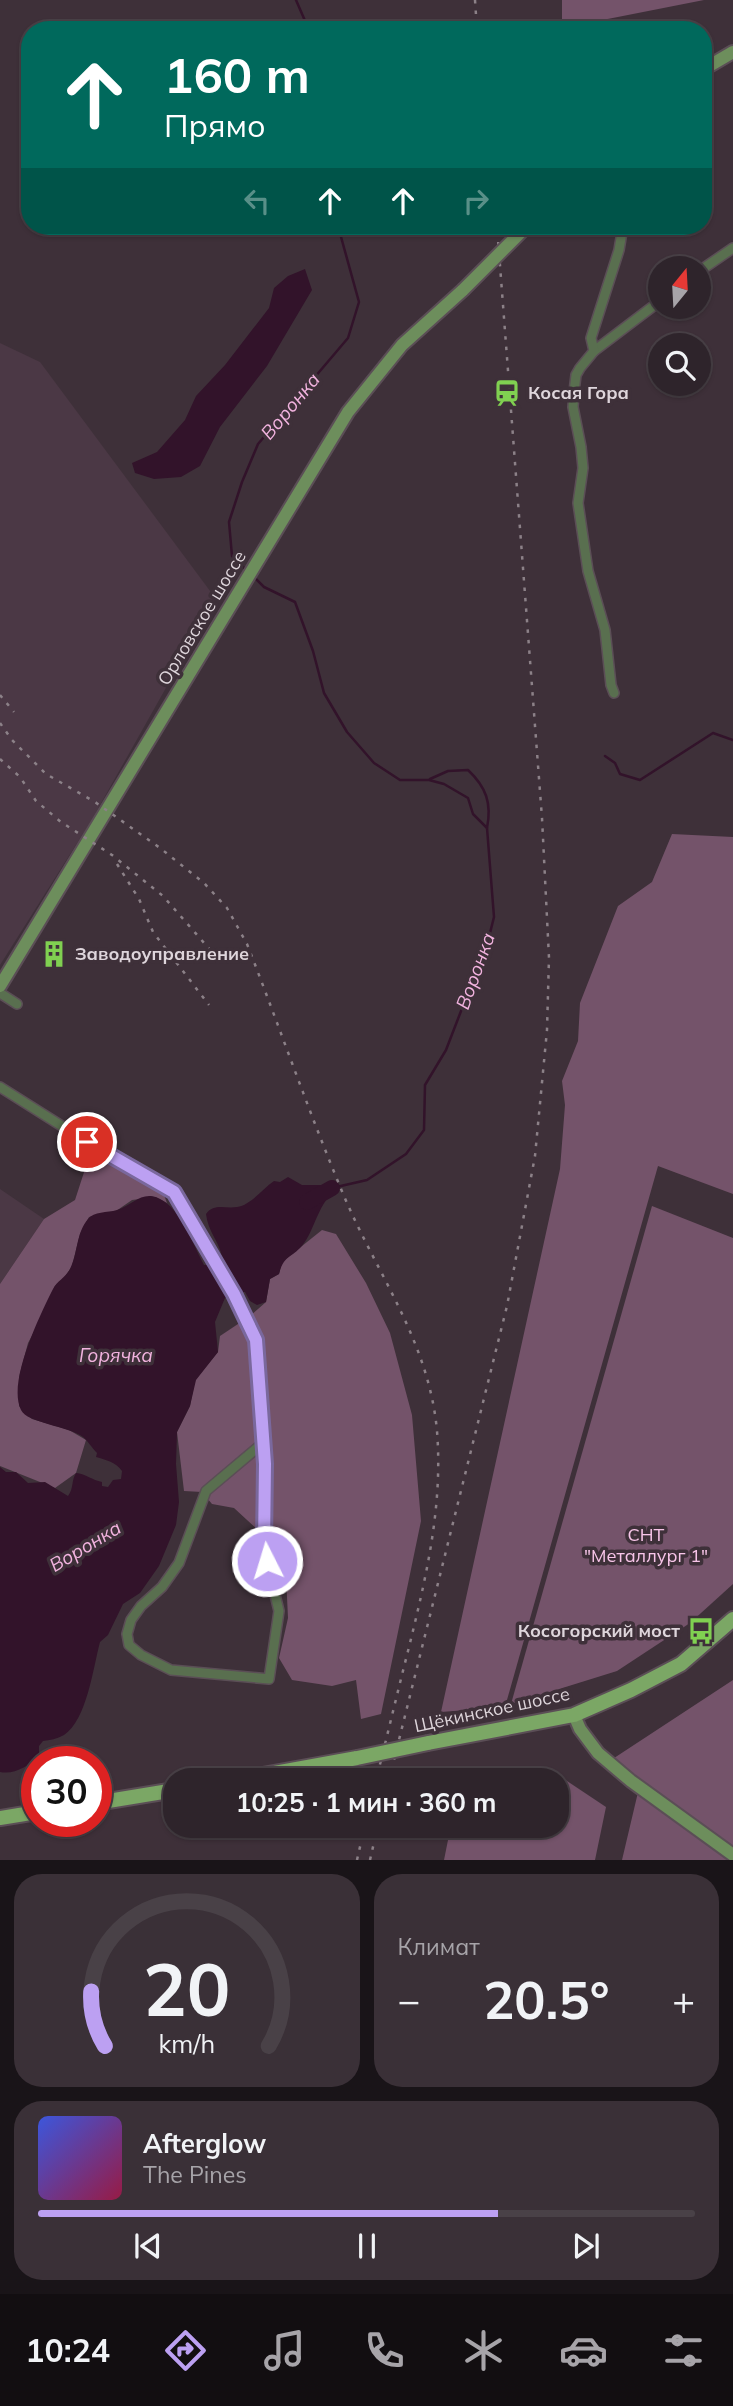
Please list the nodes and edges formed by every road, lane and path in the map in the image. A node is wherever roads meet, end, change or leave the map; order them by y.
1 (733, 52) edge
2 (712, 64) edge
3 (517, 235) edge
4 (622, 235) edge
5 (733, 248) edge
6 (711, 263) edge
7 (648, 310) edge
8 (593, 351) junction
9 (614, 693) dead end
10 (0, 986) edge
11 (0, 993) edge
12 (17, 1004) dead end
13 (0, 1087) edge
14 (263, 1443) junction
15 (733, 1619) edge
16 (574, 1715) junction
17 (302, 1768) edge
18 (163, 1792) edge
19 (112, 1800) edge
20 (733, 1856) edge

1 - 2 main road
3 - 10 main road, Орловское шоссе, bridge
4 - 8 street
5 - 6 street
7 - 8 street
8 - 9 street
11 - 12 street
13 - 14 street
14 - 14 street
15 - 16 main road, Щёкинское шоссе
16 - 17 main road, Щёкинское шоссе, bridge
16 - 20 main road
18 - 19 main road

